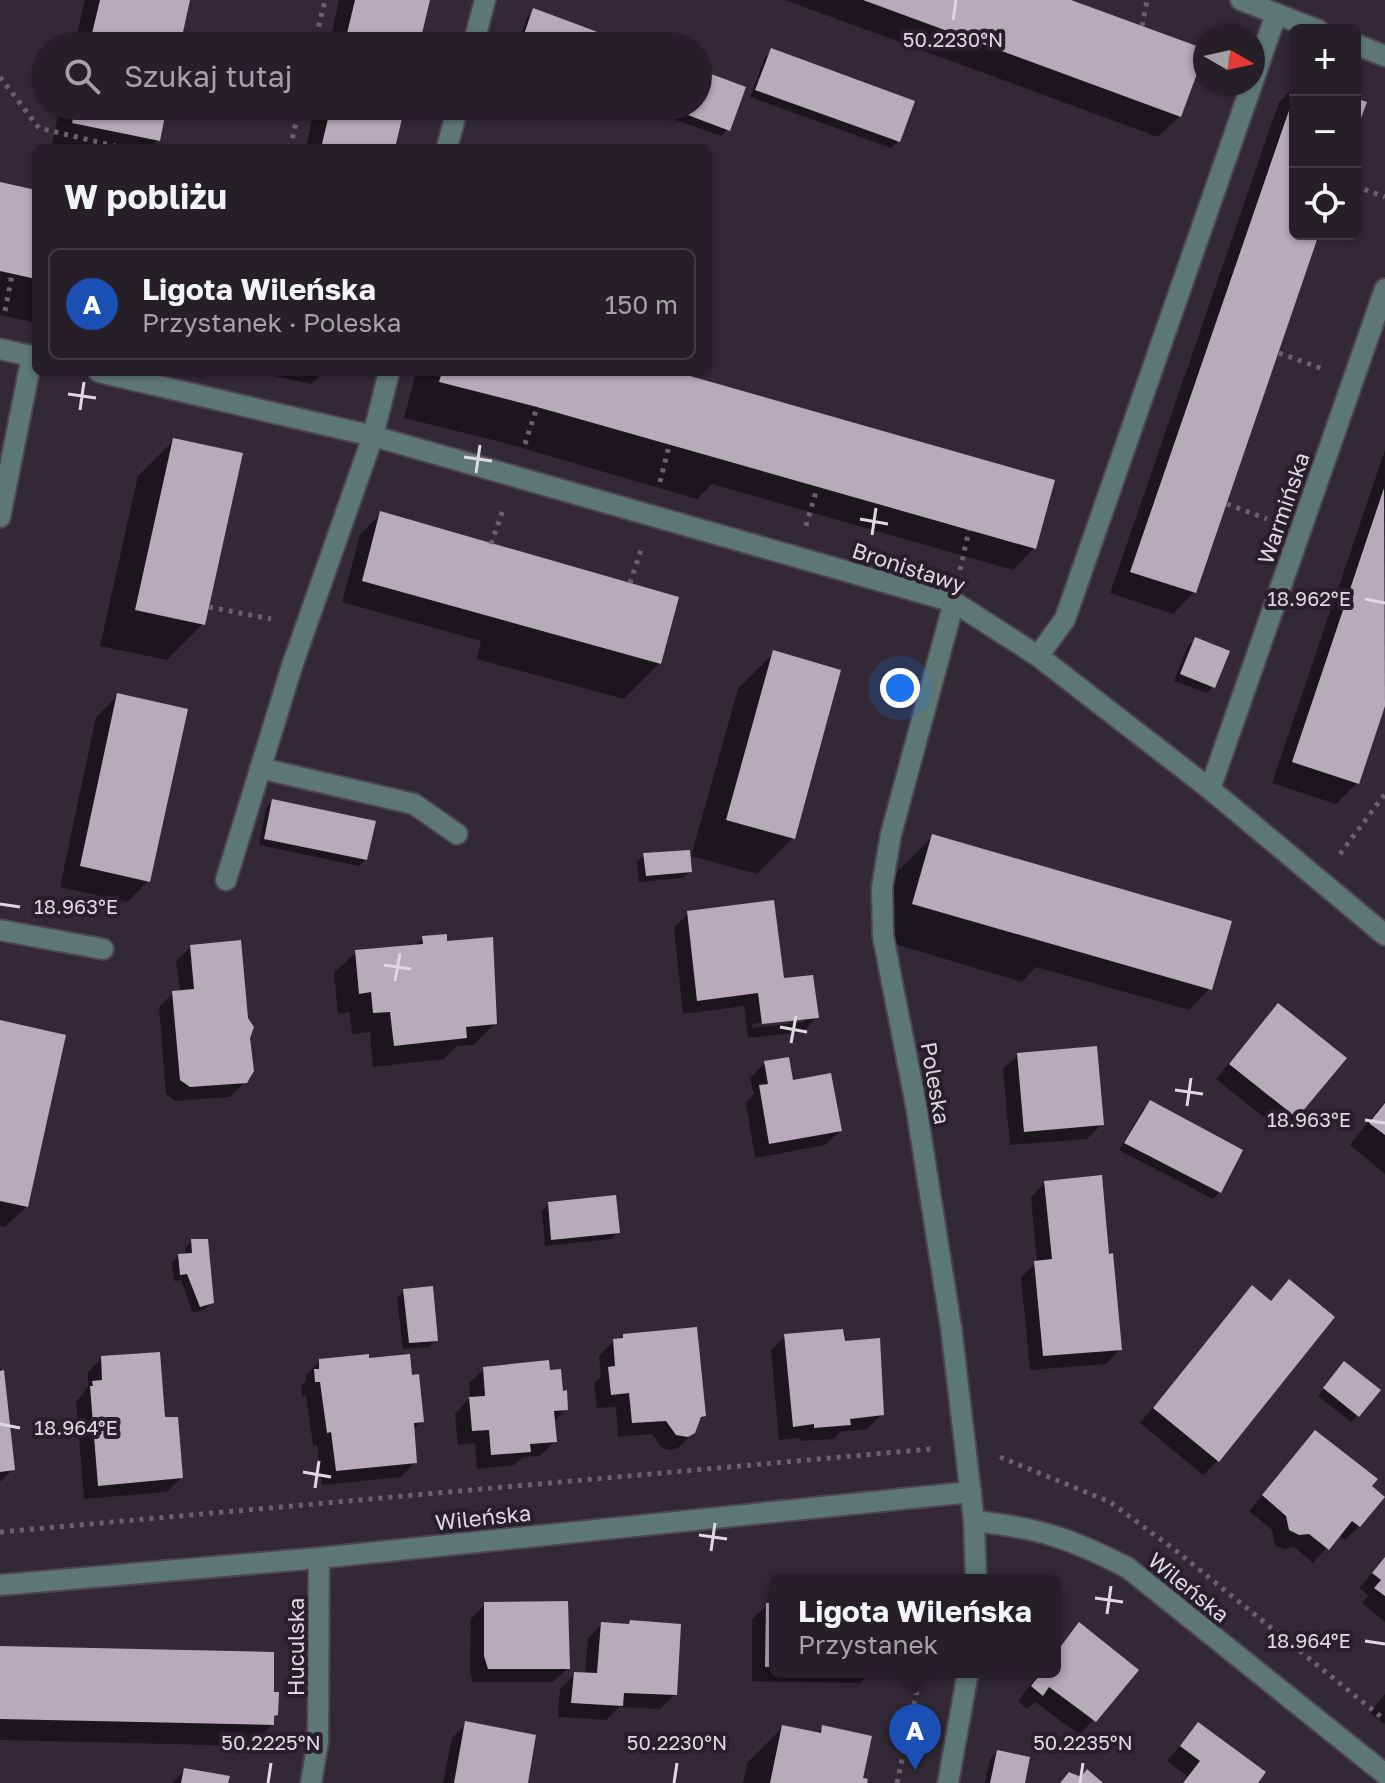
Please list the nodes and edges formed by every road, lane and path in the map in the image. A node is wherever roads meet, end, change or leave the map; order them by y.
1 (325, 0) edge
2 (485, 0) edge
3 (1147, 0) edge
4 (1241, 0) edge
5 (1276, 14) junction
6 (1302, 24) edge
7 (1142, 26) dead end
8 (317, 32) edge
9 (477, 32) edge
10 (1265, 45) edge
11 (1361, 46) edge
12 (1385, 56) edge
13 (0, 77) edge
14 (1247, 96) edge
15 (32, 119) edge
16 (33, 120) edge
17 (297, 120) edge
18 (454, 120) edge
19 (106, 144) edge
20 (291, 144) edge
21 (448, 144) edge
22 (1361, 188) edge
23 (1385, 197) edge
24 (12, 274) dead end
25 (1385, 289) edge
26 (5, 311) dead end
27 (0, 349) edge
28 (1279, 353) dead end
29 (32, 357) edge
30 (32, 366) edge
31 (116, 376) edge
32 (388, 376) edge
33 (1353, 381) junction
34 (373, 436) junction
35 (1227, 504) dead end
36 (0, 517) edge
37 (1300, 531) junction
38 (954, 602) junction
39 (209, 607) dead end
40 (306, 626) junction
41 (1038, 656) junction
42 (260, 768) junction
43 (1210, 789) junction
44 (1385, 794) edge
45 (457, 834) dead end
46 (226, 880) dead end
47 (1319, 881) junction
48 (0, 930) edge
49 (1385, 935) edge
50 (103, 949) dead end
51 (971, 1492) junction
52 (974, 1521) junction
53 (319, 1558) junction
54 (976, 1574) edge
55 (0, 1585) edge
56 (920, 1678) edge
57 (967, 1678) edge
58 (1385, 1774) edge
59 (311, 1783) edge
60 (897, 1783) edge
61 (948, 1783) edge

1 - 8 path
2 - 9 street
3 - 7 path
4 - 5 street
5 - 6 street
5 - 10 street
11 - 12 street
13 - 15 path
14 - 41 street
16 - 19 path
17 - 20 path
18 - 21 street
22 - 23 path
24 - 26 path
25 - 33 street, Warmińska
27 - 29 street
28 - 33 path
30 - 36 street
31 - 34 street, Bronisławy
32 - 34 street
33 - 37 street, Warmińska
34 - 38 street, Bronisławy
34 - 40 street
35 - 37 path
37 - 43 street, Warmińska
38 - 41 street, Bronisławy
38 - 51 street, Poleska
39 - 40 path
40 - 42 street
41 - 43 street, Bronisławy
42 - 45 street
42 - 46 street
43 - 47 street, Bronisławy
44 - 47 path
47 - 49 street, Bronisławy
48 - 50 street
51 - 52 street, Poleska
51 - 53 street, Wileńska
52 - 54 street, Poleska
52 - 58 street, Wileńska
53 - 55 street, Wileńska
53 - 59 street, Huculska
56 - 60 path
57 - 61 street

